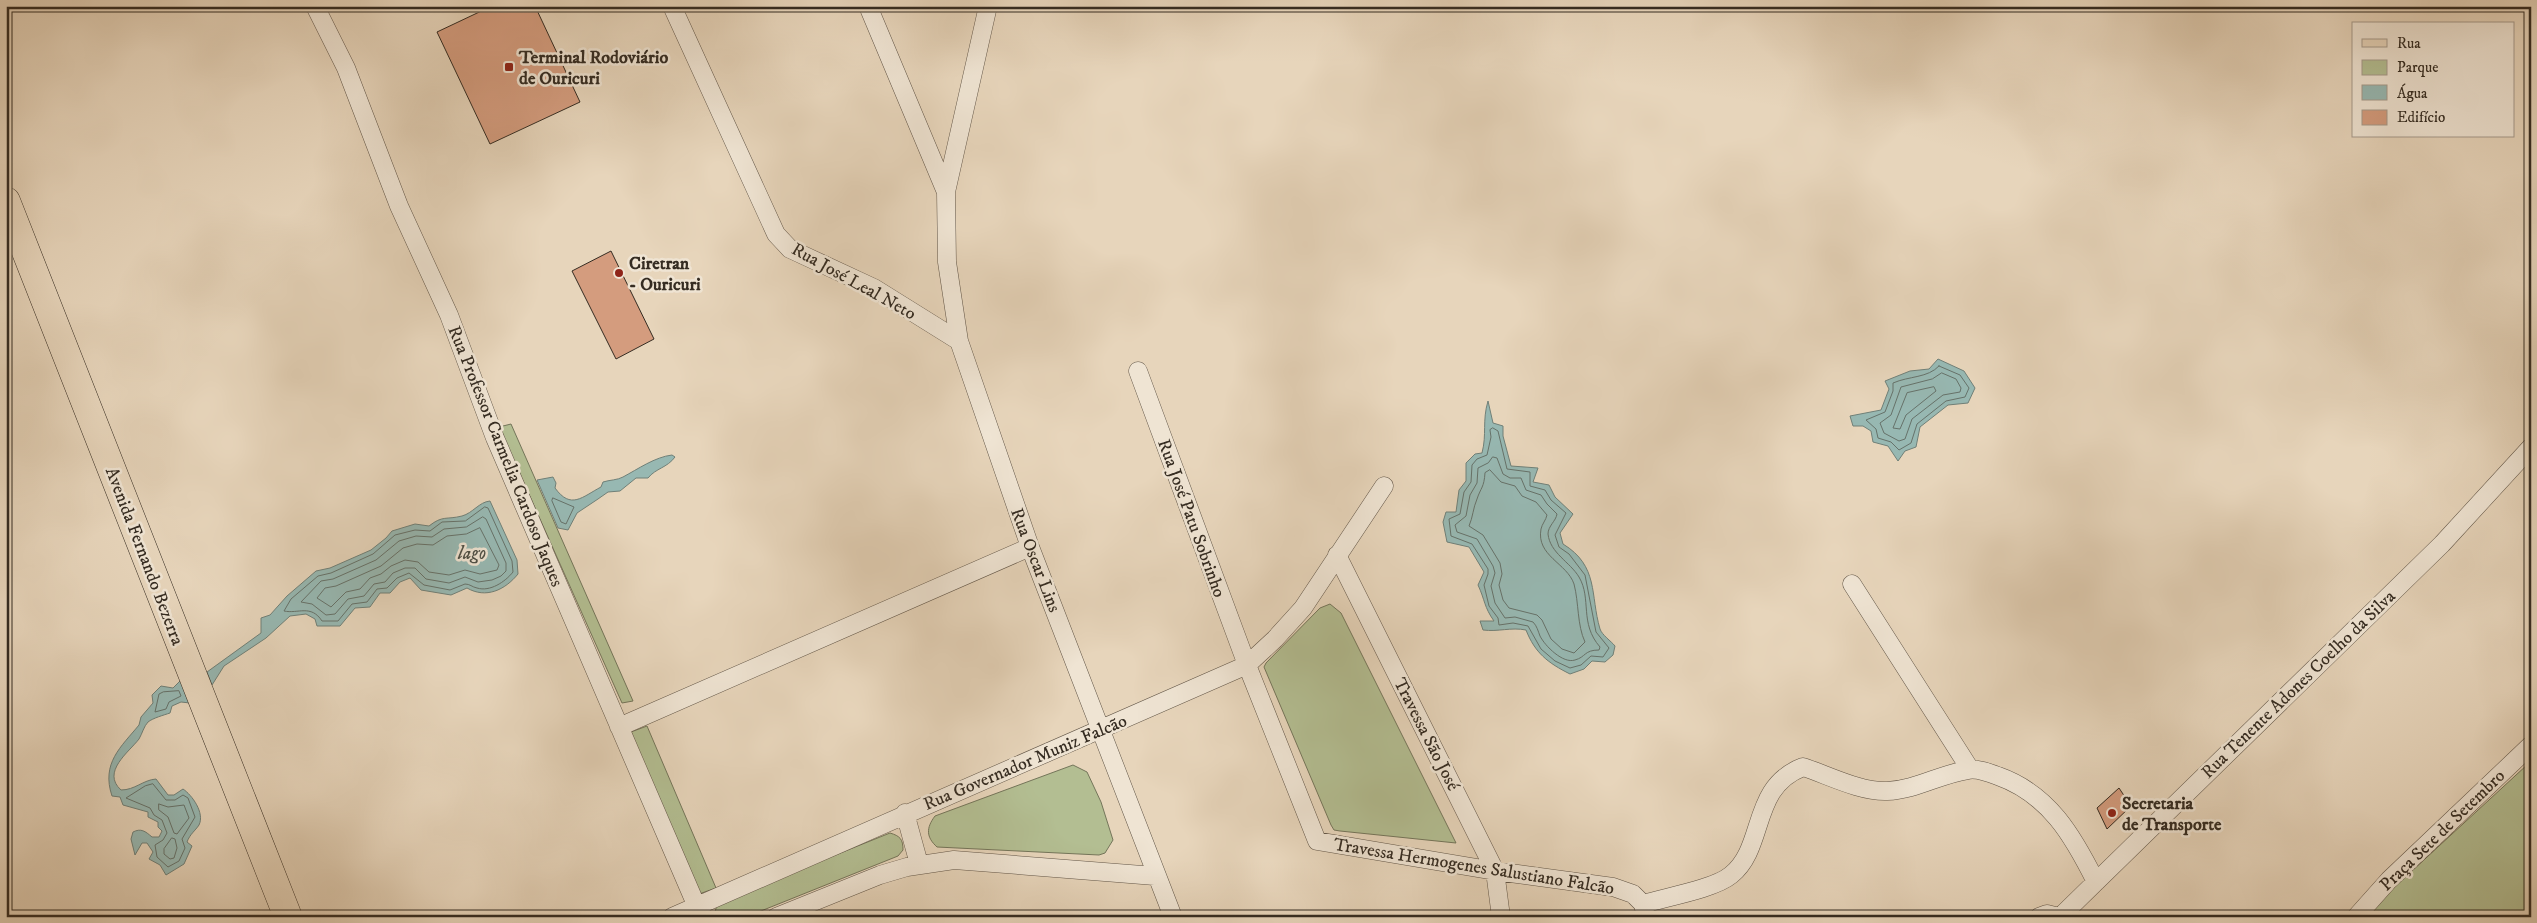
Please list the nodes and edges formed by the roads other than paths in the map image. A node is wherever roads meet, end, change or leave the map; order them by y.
1 (315, 6) edge
2 (672, 6) edge
3 (868, 6) edge
4 (988, 6) edge
5 (946, 192) junction
6 (6, 201) edge
7 (958, 341) junction
8 (1138, 371) dead end
9 (2531, 447) edge
10 (1384, 486) dead end
11 (1030, 547) junction
12 (1337, 555) junction
13 (1852, 584) dead end
14 (1247, 665) junction
15 (619, 727) junction
16 (1102, 729) junction
17 (2531, 745) edge
18 (1970, 769) junction
19 (905, 813) junction
20 (1316, 841) joint
21 (919, 864) junction
22 (1495, 870) junction
23 (1155, 876) junction
24 (2096, 882) junction
25 (1645, 910) edge
26 (701, 912) edge
27 (286, 915) edge
28 (672, 917) edge
29 (776, 917) edge
30 (1173, 917) edge
31 (1501, 917) edge
32 (2039, 917) edge
33 (2059, 917) edge
34 (2356, 917) edge

1 - 15 street, Rua Professor Carmelia Cardoso Jaques
2 - 7 street, Rua José Leal Neto
3 - 5 street
4 - 5 street
5 - 7 street, Rua Oscar Lins
6 - 27 main road, Avenida Fernando Bezerra
7 - 11 street, Rua Oscar Lins
8 - 14 street, Rua José Patu Sobrinho
9 - 24 street, Rua Tenente Adones Coelho da Silva
10 - 12 street, Rua Governador Muniz Falcão
11 - 15 street
11 - 16 street, Rua Oscar Lins
12 - 14 street, Rua Governador Muniz Falcão
12 - 22 street, Travessa São José
13 - 18 street
14 - 16 street, Rua Governador Muniz Falcão
14 - 20 street, Rua José Patu Sobrinho
15 - 26 street, Rua Professor Carmelia Cardoso Jaques
16 - 19 street, Rua Governador Muniz Falcão
16 - 23 street, Rua Oscar Lins
17 - 34 street, Praça Sete de Setembro
18 - 24 street
18 - 25 street
19 - 21 street
19 - 26 street, Rua Governador Muniz Falcão
20 - 22 street, Travessa Hermogenes Salustiano Falcão
21 - 23 street
21 - 29 street
22 - 25 street, Travessa Hermogenes Salustiano Falcão
22 - 31 street, Travessa São José
23 - 30 street, Rua Oscar Lins
24 - 33 street, Rua Tenente Adones Coelho da Silva
26 - 28 street, Rua Governador Muniz Falcão
32 - 33 street

